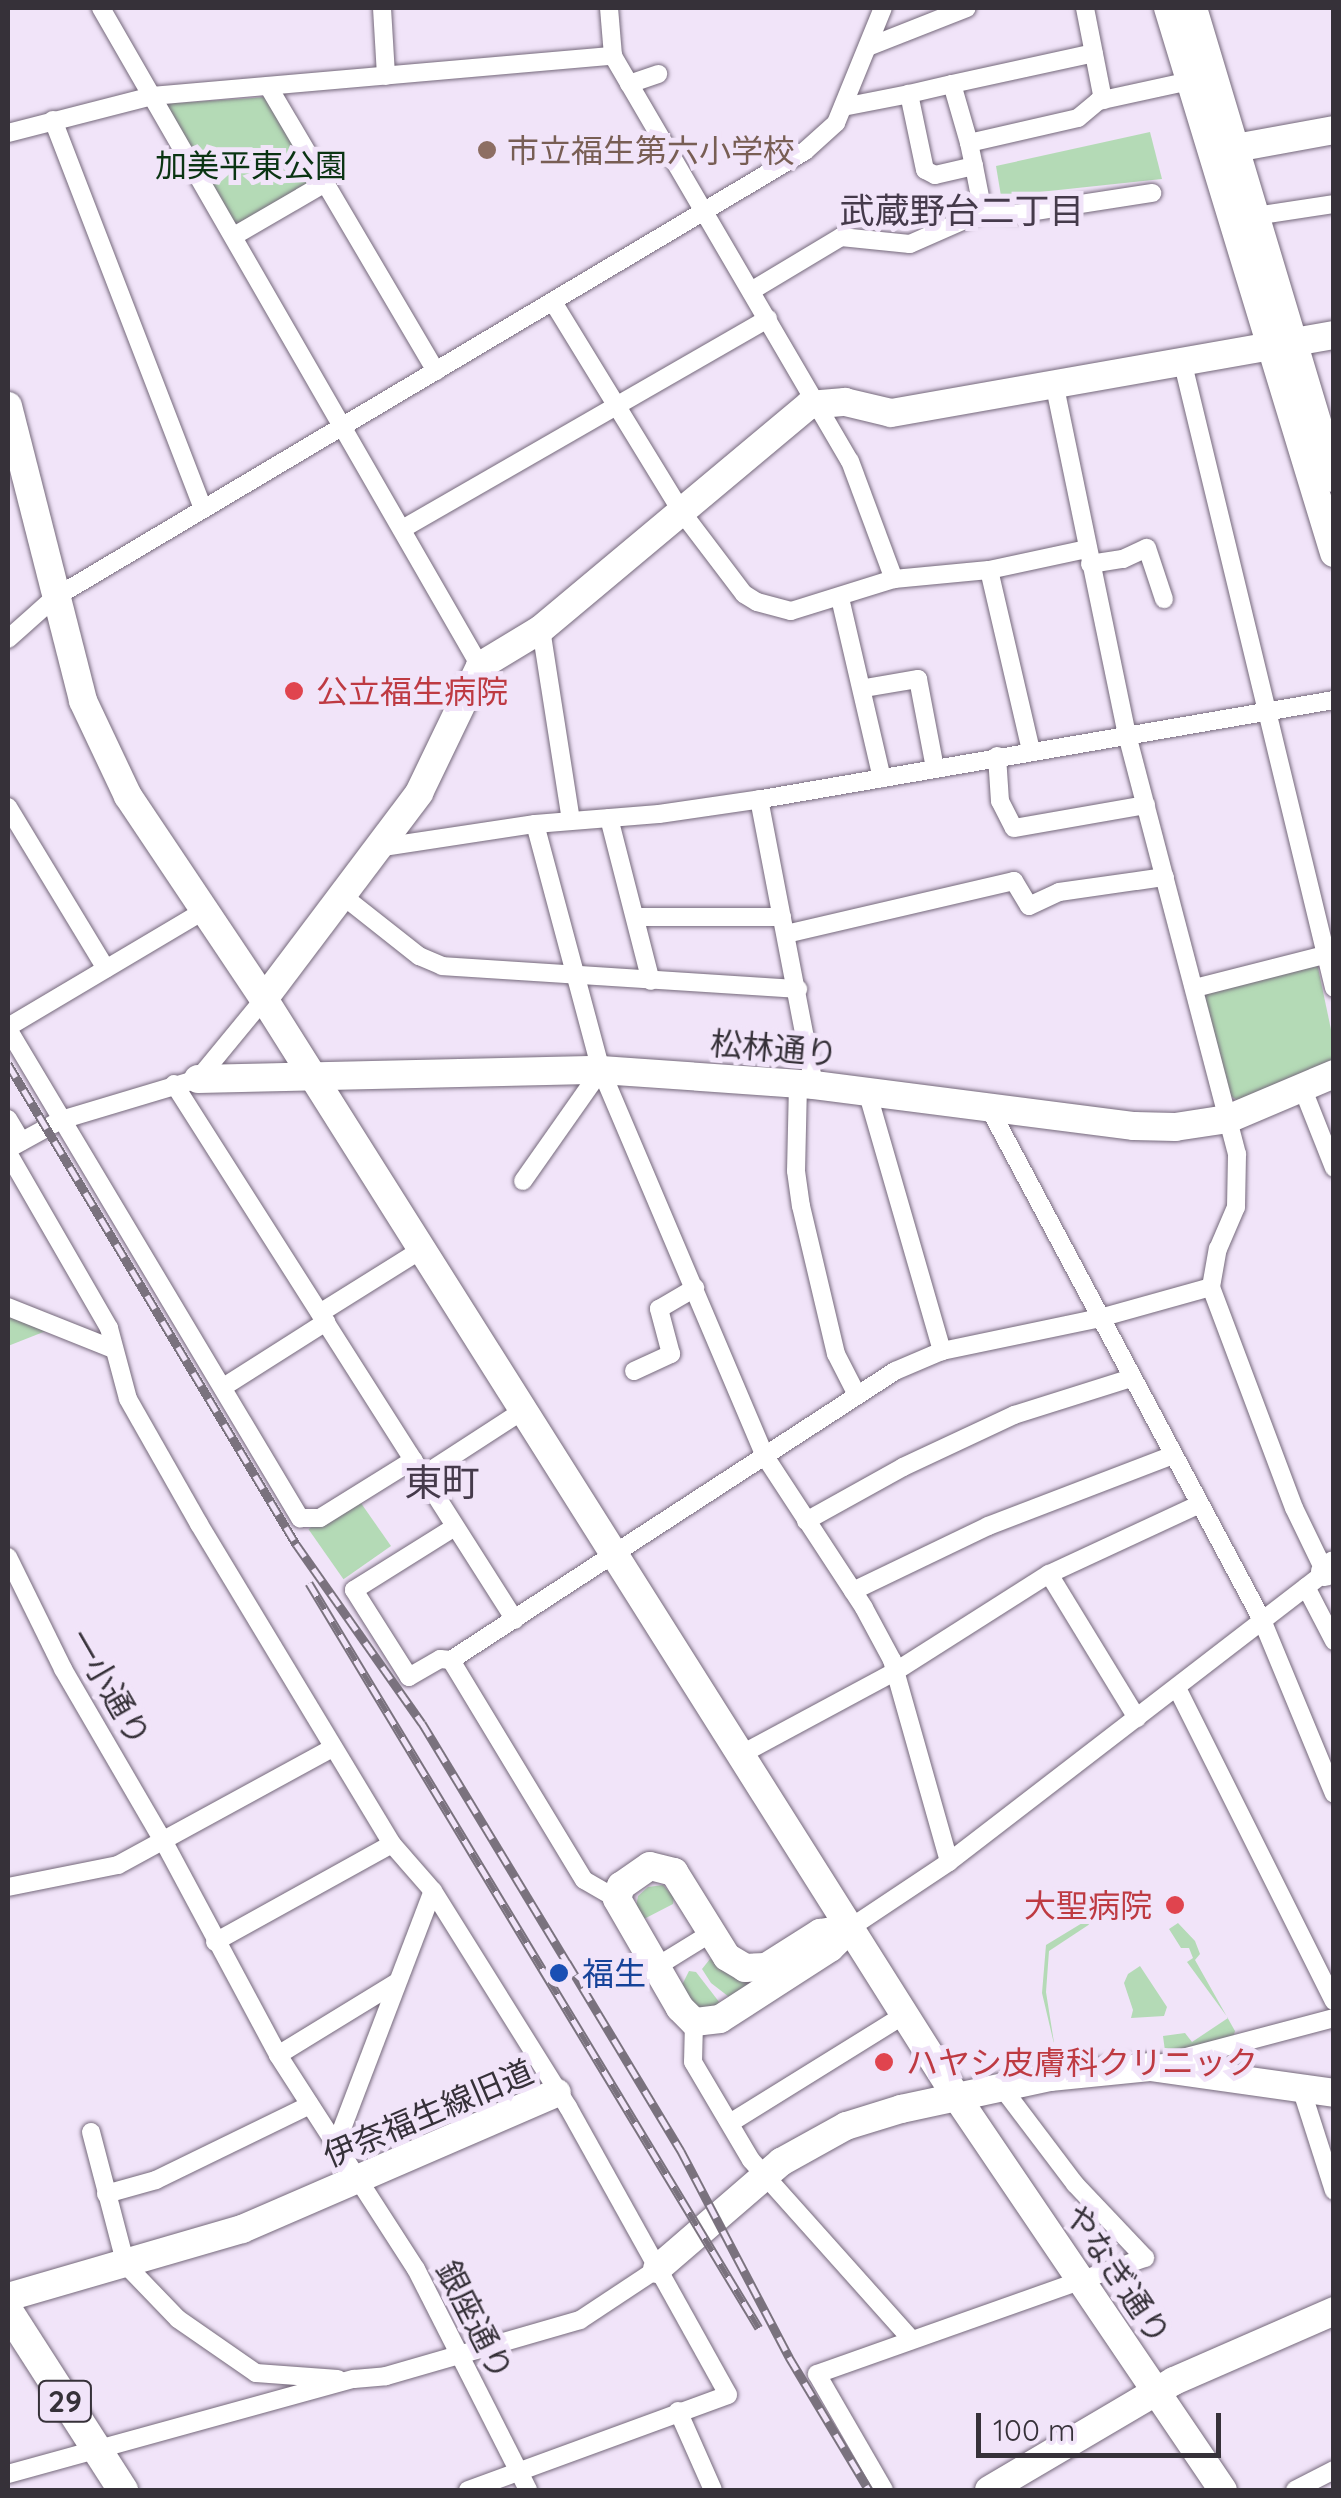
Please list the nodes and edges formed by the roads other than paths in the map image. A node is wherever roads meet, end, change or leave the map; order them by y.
1 (100, 8) edge
2 (382, 8) edge
3 (609, 8) edge
4 (883, 8) edge
5 (967, 8) edge
6 (1085, 8) edge
7 (1168, 8) edge
8 (1193, 8) edge
9 (868, 47) junction
10 (1094, 53) junction
11 (613, 56) junction
12 (658, 74) dead end
13 (386, 76) junction
14 (1190, 81) junction
15 (629, 84) junction
16 (952, 84) junction
17 (268, 86) junction
18 (908, 94) junction
19 (152, 96) junction
20 (1103, 100) junction
21 (844, 107) junction
22 (52, 120) junction
23 (1334, 130) edge
24 (8, 132) edge
25 (969, 142) junction
26 (1224, 150) junction
27 (974, 166) junction
28 (325, 183) junction
29 (1152, 194) dead end
30 (1334, 204) edge
31 (705, 212) junction
32 (983, 212) junction
33 (1255, 216) junction
34 (234, 236) junction
35 (752, 290) junction
36 (553, 302) junction
37 (768, 319) junction
38 (1334, 334) edge
39 (1283, 344) junction
40 (1182, 360) junction
41 (436, 371) junction
42 (1054, 384) junction
43 (817, 403) junction
44 (615, 404) junction
45 (9, 416) edge
46 (344, 426) junction
47 (1334, 478) edge
48 (204, 509) junction
49 (681, 511) junction
50 (404, 528) junction
51 (1334, 552) edge
52 (1088, 556) junction
53 (989, 570) junction
54 (894, 578) junction
55 (54, 598) junction
56 (840, 598) junction
57 (1164, 598) dead end
58 (541, 629) junction
59 (8, 639) edge
60 (480, 666) junction
61 (864, 688) junction
62 (1334, 700) edge
63 (1265, 712) junction
64 (1128, 735) junction
65 (1031, 750) junction
66 (997, 756) junction
67 (934, 768) junction
68 (882, 778) junction
69 (759, 800) junction
70 (1146, 804) junction
71 (8, 807) edge
72 (609, 818) junction
73 (571, 820) junction
74 (535, 824) junction
75 (383, 846) junction
76 (1165, 877) junction
77 (343, 896) junction
78 (202, 912) junction
79 (635, 918) junction
80 (784, 926) junction
81 (1324, 955) junction
82 (106, 969) junction
83 (578, 978) junction
84 (651, 981) junction
85 (1196, 988) junction
86 (1334, 988) edge
87 (798, 989) junction
88 (264, 999) junction
89 (8, 1028) edge
90 (601, 1070) junction
91 (1334, 1074) edge
92 (314, 1080) junction
93 (186, 1081) junction
94 (806, 1085) junction
95 (1302, 1088) junction
96 (867, 1091) junction
97 (988, 1106) junction
98 (1228, 1118) junction
99 (8, 1119) edge
100 (61, 1120) junction
101 (12, 1148) edge
102 (1334, 1168) edge
103 (524, 1181) dead end
104 (421, 1250) junction
105 (1211, 1287) junction
106 (695, 1288) junction
107 (8, 1307) edge
108 (323, 1318) junction
109 (1100, 1318) junction
110 (112, 1349) junction
111 (942, 1351) junction
112 (634, 1370) dead end
113 (1131, 1378) junction
114 (225, 1386) junction
115 (857, 1395) junction
116 (522, 1411) junction
117 (1173, 1455) junction
118 (766, 1458) junction
119 (418, 1468) junction
120 (1200, 1504) junction
121 (806, 1521) junction
122 (456, 1527) junction
123 (616, 1556) junction
124 (8, 1557) edge
125 (1049, 1574) junction
126 (1321, 1575) edge
127 (853, 1591) junction
128 (515, 1620) junction
129 (1262, 1620) junction
130 (1334, 1641) edge
131 (451, 1660) junction
132 (896, 1671) junction
133 (1177, 1688) junction
134 (1137, 1718) junction
135 (333, 1748) junction
136 (740, 1755) junction
137 (1334, 1794) edge
138 (165, 1844) junction
139 (392, 1844) junction
140 (949, 1862) junction
141 (8, 1887) edge
142 (432, 1892) junction
143 (617, 1899) junction
144 (850, 1928) junction
145 (711, 1932) junction
146 (215, 1942) junction
147 (656, 1968) junction
148 (398, 1982) junction
149 (1334, 2001) edge
150 (904, 2015) junction
151 (1334, 2018) edge
152 (694, 2022) junction
153 (278, 2054) junction
154 (1150, 2067) junction
155 (1001, 2086) junction
156 (1301, 2088) junction
157 (1334, 2092) edge
158 (557, 2093) junction
159 (956, 2096) junction
160 (310, 2106) junction
161 (730, 2123) junction
162 (90, 2132) dead end
163 (336, 2148) junction
164 (766, 2177) junction
165 (359, 2182) junction
166 (1334, 2192) edge
167 (106, 2194) junction
168 (126, 2265) junction
169 (657, 2269) junction
170 (1082, 2282) junction
171 (8, 2297) edge
172 (8, 2310) edge
173 (1334, 2311) edge
174 (912, 2339) junction
175 (460, 2355) junction
176 (278, 2377) junction
177 (354, 2379) junction
178 (1154, 2392) junction
179 (284, 2398) junction
180 (678, 2411) junction
181 (97, 2450) junction
182 (1334, 2470) edge
183 (8, 2474) edge
184 (525, 2482) edge
185 (122, 2490) edge
186 (468, 2490) edge
187 (713, 2490) edge
188 (884, 2490) edge
189 (988, 2490) edge
190 (1223, 2490) edge
191 (1295, 2490) edge

1 - 19 street
2 - 13 street
3 - 11 street
4 - 9 street
5 - 9 street
6 - 10 street
7 - 14 street
8 - 26 street
9 - 21 street
10 - 16 street
10 - 20 street
11 - 13 street
11 - 15 street
12 - 15 street
13 - 17 street
14 - 20 street
14 - 26 street
15 - 31 street
16 - 18 street
16 - 25 street
17 - 19 street
17 - 28 street
18 - 21 street
18 - 27 street
19 - 22 street
19 - 34 street
20 - 25 street
21 - 31 street
22 - 24 street
22 - 48 street
23 - 26 street
25 - 27 street
26 - 33 street
26 - 39 street
27 - 32 street
28 - 34 street
28 - 41 street
29 - 32 street
30 - 33 street
31 - 35 street
31 - 36 street
32 - 35 street
33 - 39 street
34 - 46 street
35 - 37 street
36 - 41 street
36 - 44 street
37 - 43 street
37 - 44 street
38 - 39 street
39 - 40 street
39 - 47 street
39 - 51 street
40 - 42 street
40 - 63 street
41 - 46 street
42 - 43 street
42 - 52 street
43 - 49 street
43 - 54 street
44 - 49 street
44 - 50 street
45 - 55 street, やなぎ通り
46 - 48 street
46 - 50 street
48 - 55 street
49 - 56 street
49 - 58 street
50 - 60 street
52 - 53 street
52 - 57 street
52 - 64 street
53 - 54 street
53 - 65 street
54 - 56 street
55 - 59 street
55 - 78 street, やなぎ通り
56 - 61 street
58 - 60 street
58 - 73 street
60 - 75 street
61 - 67 street
61 - 68 street
62 - 63 street
63 - 64 street
63 - 81 street
64 - 65 street
64 - 70 street
65 - 66 street
66 - 67 street
66 - 70 street
67 - 68 street
68 - 69 street
69 - 72 street
69 - 80 street
70 - 76 street
71 - 82 street
72 - 73 street
72 - 79 street
73 - 74 street
74 - 75 street
74 - 83 street
75 - 77 street
76 - 80 street
76 - 85 street
77 - 83 street
77 - 88 street
78 - 82 street
78 - 88 street, やなぎ通り
79 - 80 street
79 - 84 street
80 - 87 street
81 - 85 street
81 - 86 street
82 - 89 street
83 - 84 street
83 - 90 street
84 - 87 street
85 - 98 street
87 - 94 street
88 - 92 street, やなぎ通り
88 - 93 street
89 - 100 street
90 - 92 street, 松林通り
90 - 94 street, 松林通り
90 - 103 street
90 - 106 street
91 - 95 street, 松林通り
92 - 93 street, 松林通り
92 - 104 street, やなぎ通り
93 - 100 street
93 - 108 street
94 - 96 street, 松林通り
94 - 115 street
95 - 98 street, 松林通り
95 - 102 street
96 - 97 street, 松林通り
96 - 111 street
97 - 98 street, 松林通り
97 - 109 street
98 - 105 street
99 - 101 street
100 - 101 street
100 - 114 street
101 - 110 street
104 - 108 street
104 - 116 street, やなぎ通り
105 - 109 street
105 - 126 street
106 - 112 street
106 - 118 street
107 - 110 street
108 - 114 street
108 - 119 street
109 - 111 street
109 - 113 street
110 - 135 street
111 - 115 street
113 - 117 street
113 - 121 street
114 - 119 street
115 - 118 street
116 - 119 street
116 - 123 street, やなぎ通り
117 - 120 street
117 - 127 street
118 - 121 street
118 - 123 street
119 - 122 street
120 - 125 street
120 - 129 street
121 - 127 street
122 - 128 street
122 - 131 street
123 - 128 street
123 - 136 street, やなぎ通り
124 - 138 street, 一小通り
125 - 132 street
125 - 134 street
126 - 129 street
126 - 130 street
127 - 132 street
128 - 131 street
129 - 133 street
129 - 137 street
131 - 143 street
132 - 136 street
132 - 140 street
133 - 134 street
133 - 149 street
134 - 140 street
135 - 138 street
135 - 139 street
136 - 144 street, やなぎ通り
138 - 141 street
138 - 146 street, 一小通り
139 - 142 street
139 - 146 street
140 - 144 street
142 - 148 street
142 - 158 street
143 - 145 street
143 - 147 street
144 - 145 street
144 - 150 street, やなぎ通り
144 - 152 street
145 - 147 street
146 - 153 street, 一小通り
147 - 152 street
148 - 153 street
148 - 163 street
150 - 159 street, やなぎ通り
150 - 161 street
151 - 154 street
152 - 161 street
153 - 160 street, 銀座通り
154 - 155 street
154 - 156 street
155 - 159 street
155 - 170 street
156 - 157 street
156 - 166 street
158 - 165 street, 伊奈福生線旧道
158 - 169 street, 伊奈福生線旧道
159 - 164 street
159 - 170 street, やなぎ通り
160 - 163 street, 銀座通り
160 - 167 street
161 - 164 street
162 - 167 street
163 - 165 street, 銀座通り
164 - 169 street
164 - 174 street
165 - 168 street, 伊奈福生線旧道
165 - 175 street, 銀座通り
167 - 168 street
168 - 171 street, 伊奈福生線旧道
168 - 176 street
169 - 175 street
169 - 180 street, 伊奈福生線旧道
170 - 174 street
170 - 178 street, やなぎ通り
172 - 181 main road, 29
173 - 178 street
174 - 188 street
175 - 177 street
175 - 184 street, 銀座通り
176 - 177 street
176 - 179 street
177 - 179 street
178 - 189 street
178 - 190 street, やなぎ通り
179 - 181 street
180 - 184 street
180 - 187 street
181 - 183 street
181 - 185 main road, 29
182 - 191 street
184 - 186 street

